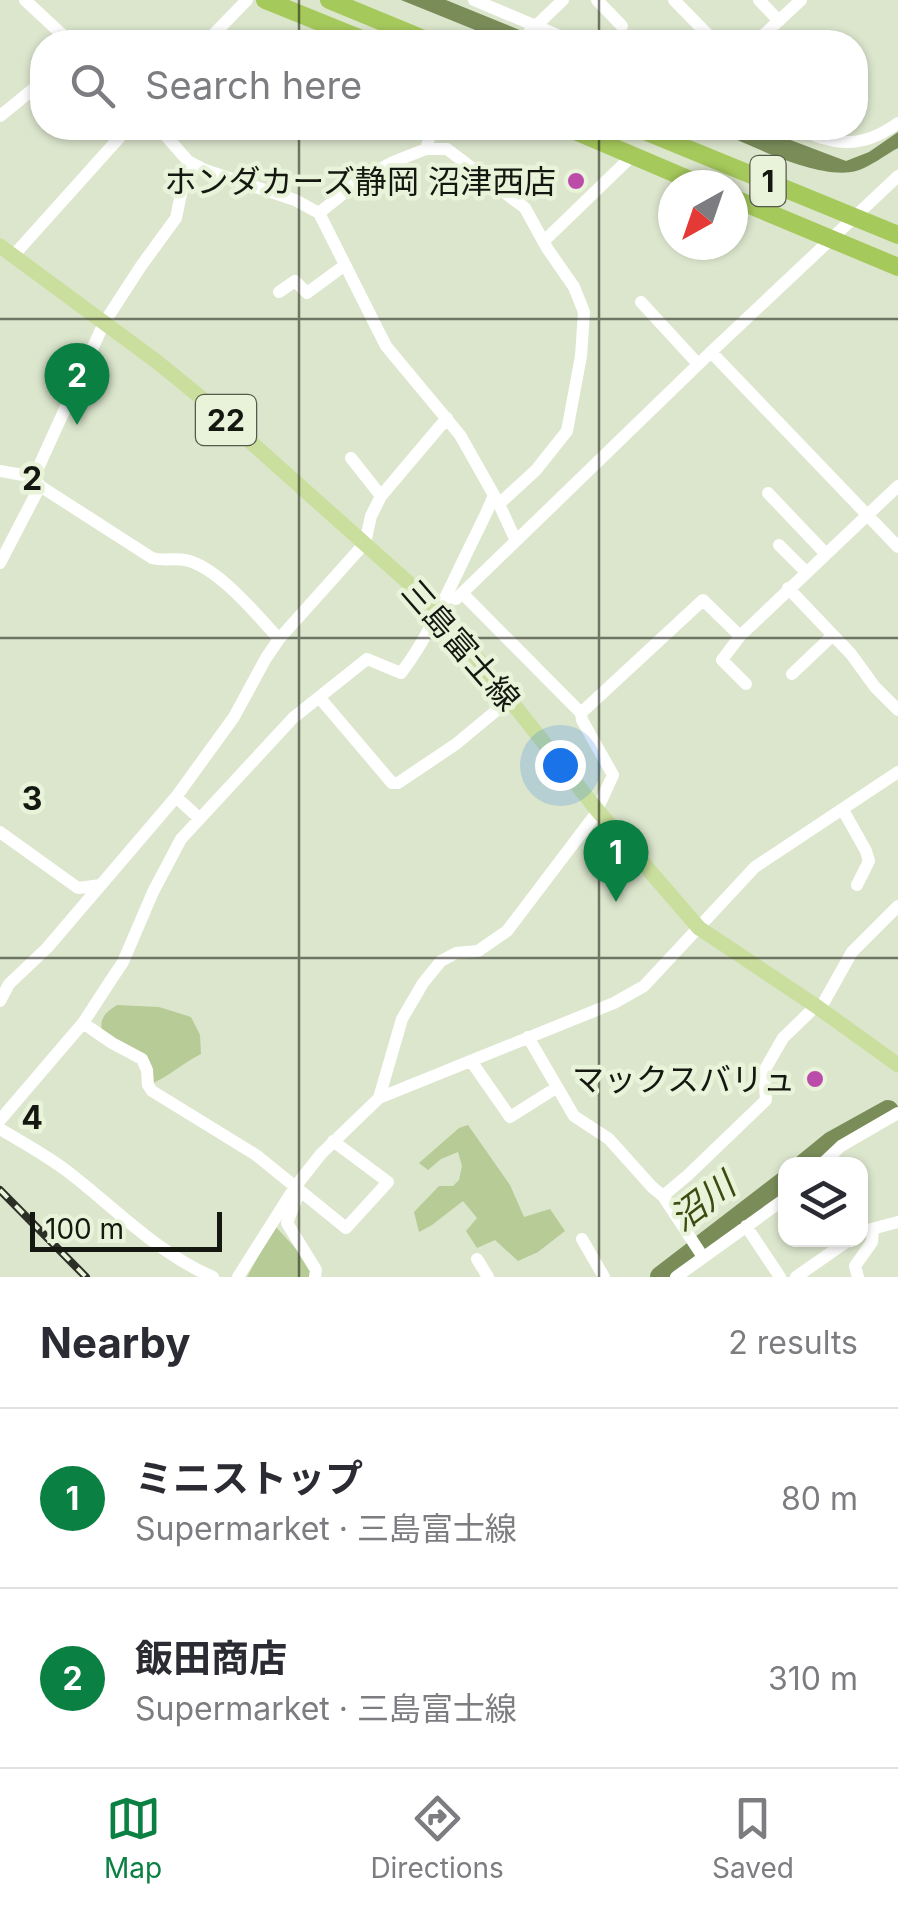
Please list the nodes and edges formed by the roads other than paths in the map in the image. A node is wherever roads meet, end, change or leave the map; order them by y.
1 (24, 0) edge
2 (247, 0) edge
3 (265, 0) edge
4 (330, 0) edge
5 (474, 0) edge
6 (563, 0) edge
7 (597, 0) edge
8 (674, 0) edge
9 (759, 0) edge
10 (800, 0) edge
11 (779, 21) junction
12 (622, 26) dead end
13 (535, 27) junction
14 (57, 30) edge
15 (218, 30) edge
16 (339, 30) edge
17 (402, 30) edge
18 (532, 30) edge
19 (543, 30) edge
20 (703, 30) edge
21 (769, 30) edge
22 (30, 92) edge
23 (0, 116) edge
24 (898, 123) edge
25 (116, 140) edge
26 (170, 140) edge
27 (429, 140) edge
28 (597, 140) edge
29 (680, 140) edge
30 (825, 140) edge
31 (867, 140) edge
32 (868, 140) edge
33 (426, 149) junction
34 (633, 155) junction
35 (188, 161) junction
36 (668, 170) edge
37 (898, 176) edge
38 (748, 204) edge
39 (319, 213) junction
40 (854, 217) junction
41 (898, 235) edge
42 (830, 240) junction
43 (544, 241) junction
44 (6, 251) edge
45 (344, 265) junction
46 (898, 267) edge
47 (279, 292) dead end
48 (640, 302) dead end
49 (104, 323) junction
50 (711, 352) junction
51 (698, 364) junction
52 (448, 418) junction
53 (351, 458) dead end
54 (0, 471) edge
55 (37, 481) junction
56 (898, 486) edge
57 (768, 493) dead end
58 (381, 496) junction
59 (496, 500) junction
60 (868, 516) junction
61 (516, 541) junction
62 (365, 543) junction
63 (779, 545) dead end
64 (898, 547) edge
65 (826, 554) junction
66 (0, 563) edge
67 (806, 572) junction
68 (788, 588) junction
69 (462, 593) junction
70 (443, 603) junction
71 (833, 635) junction
72 (740, 636) junction
73 (279, 639) junction
74 (792, 674) dead end
75 (746, 684) dead end
76 (319, 698) junction
77 (509, 700) junction
78 (898, 710) edge
79 (580, 712) junction
80 (898, 772) edge
81 (176, 797) junction
82 (597, 810) junction
83 (843, 810) junction
84 (199, 818) junction
85 (0, 832) edge
86 (101, 885) junction
87 (857, 885) dead end
88 (898, 906) edge
89 (699, 928) junction
90 (5, 982) edge
91 (0, 1001) edge
92 (818, 1007) junction
93 (83, 1023) junction
94 (528, 1037) junction
95 (470, 1061) junction
96 (898, 1065) edge
97 (556, 1088) junction
98 (378, 1098) junction
99 (898, 1113) edge
100 (0, 1120) edge
101 (0, 1129) edge
102 (333, 1141) junction
103 (830, 1157) edge
104 (298, 1188) junction
105 (663, 1196) junction
106 (778, 1204) edge
107 (898, 1222) edge
108 (746, 1226) junction
109 (868, 1230) edge
110 (868, 1232) edge
111 (582, 1239) dead end
112 (839, 1247) edge
113 (698, 1251) junction
114 (476, 1259) dead end
115 (214, 1277) edge
116 (238, 1277) edge
117 (315, 1277) edge
118 (488, 1277) edge
119 (604, 1277) edge
120 (676, 1277) edge
121 (780, 1277) edge
122 (796, 1277) edge
123 (858, 1277) edge

1 - 14 street
2 - 15 street
3 - 16 highway
4 - 17 highway
5 - 13 street
6 - 13 street
7 - 12 street
8 - 20 street
9 - 11 street
10 - 11 street
11 - 21 street
13 - 18 street
13 - 19 street
22 - 23 street
24 - 32 street
25 - 44 street
26 - 35 street
27 - 33 street
28 - 34 highway, 1
29 - 40 highway, 1
30 - 31 street
33 - 39 street
33 - 43 street
34 - 36 highway, 1
34 - 43 street
35 - 39 street
35 - 49 street
37 - 40 street
38 - 42 highway, 1
39 - 45 street
40 - 41 highway, 1
40 - 42 street
42 - 46 highway, 1
42 - 50 street
43 - 59 street
44 - 49 main road, 三島富士線 / 22
45 - 47 street
45 - 52 street
48 - 51 street
49 - 55 street
49 - 62 main road, 三島富士線 / 22
50 - 51 street
50 - 60 street
51 - 61 street
52 - 58 street
52 - 59 street
53 - 58 street
54 - 55 street
55 - 66 street
55 - 73 street
56 - 60 street
57 - 65 street
58 - 62 street
59 - 61 street
59 - 70 street
60 - 64 street
60 - 65 street
61 - 69 street
62 - 70 main road, 三島富士線 / 22
62 - 73 street
63 - 67 street
65 - 67 street
67 - 68 street
68 - 71 street
68 - 72 street
69 - 70 street
69 - 79 street
70 - 76 street
70 - 77 main road, 三島富士線 / 22
71 - 74 street
71 - 78 street
72 - 75 street
72 - 79 street
73 - 81 street
76 - 77 street
76 - 84 street
77 - 82 main road, 三島富士線 / 22
79 - 82 street
80 - 83 street
81 - 84 street
81 - 86 street
82 - 89 main road, 三島富士線 / 22
82 - 98 street
83 - 87 street
83 - 89 street
84 - 93 street
85 - 86 street
86 - 90 street
88 - 92 street
89 - 92 main road, 三島富士線 / 22
89 - 94 street
90 - 91 street
92 - 96 main road, 三島富士線 / 22
92 - 105 street
93 - 100 street
93 - 104 street
94 - 95 street
94 - 97 street
95 - 97 street
95 - 98 street
97 - 105 street
98 - 102 street
99 - 103 street
101 - 115 street
102 - 104 street
102 - 104 street
104 - 116 street
104 - 117 street
105 - 113 street
106 - 108 street
107 - 109 street
108 - 113 street
108 - 121 street
110 - 123 street
111 - 119 street
112 - 122 street
113 - 120 street
114 - 118 street

